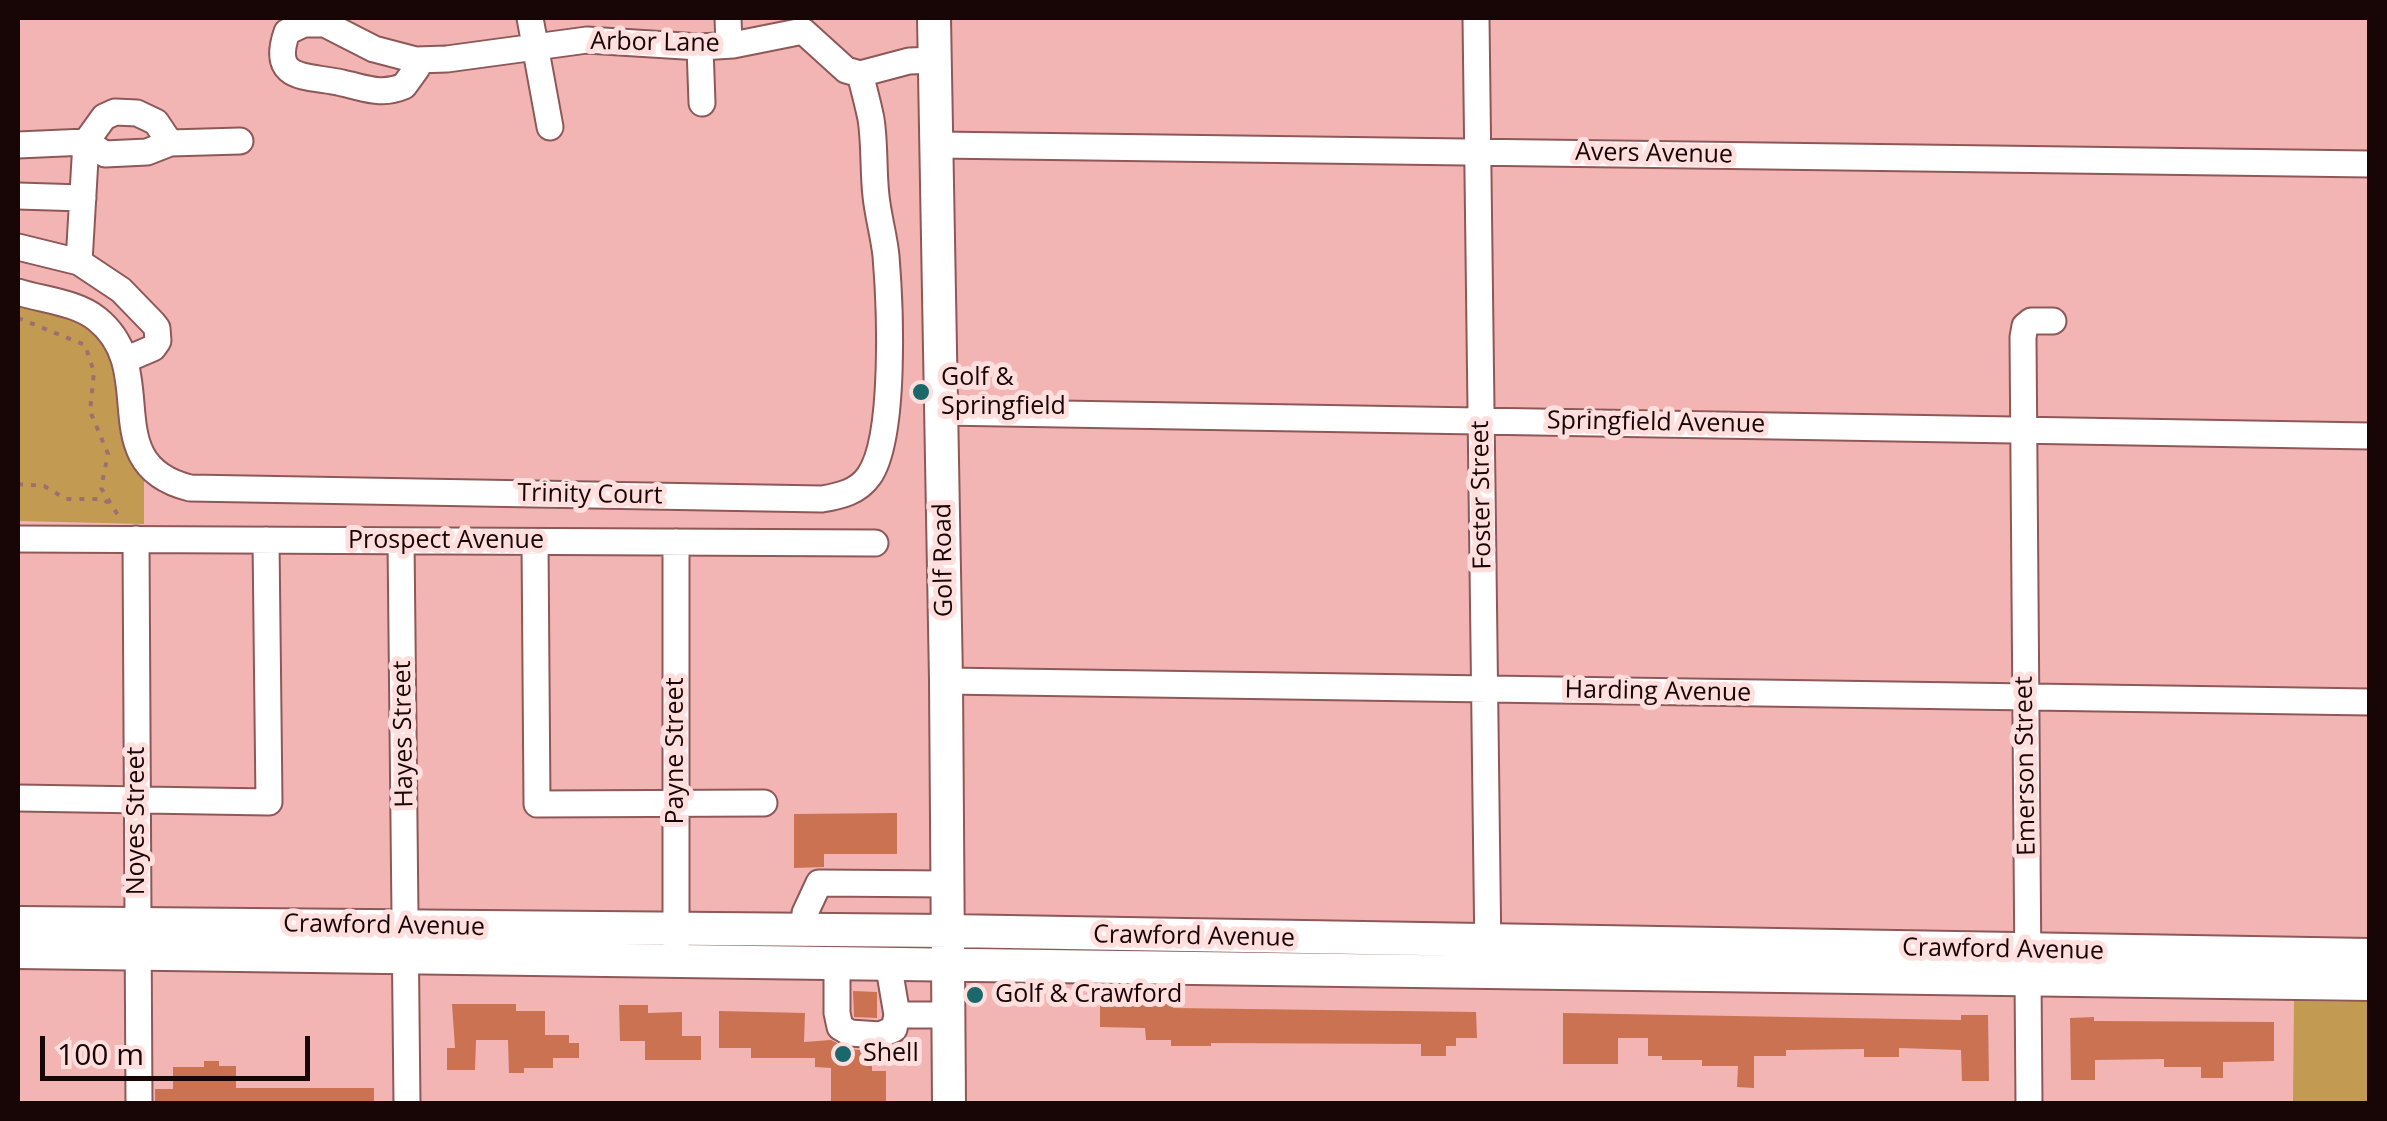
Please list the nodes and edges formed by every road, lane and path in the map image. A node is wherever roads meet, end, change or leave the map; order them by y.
1 (530, 18) edge
2 (728, 18) edge
3 (934, 18) edge
4 (1476, 18) edge
5 (810, 24) edge
6 (593, 29) edge
7 (729, 45) junction
8 (700, 47) junction
9 (536, 48) junction
10 (416, 60) junction
11 (937, 60) junction
12 (860, 74) junction
13 (702, 103) dead end
14 (550, 127) dead end
15 (86, 142) junction
16 (240, 142) dead end
17 (170, 143) junction
18 (18, 146) edge
19 (938, 146) junction
20 (1477, 151) junction
21 (2370, 164) edge
22 (18, 196) edge
23 (83, 198) junction
24 (18, 248) edge
25 (79, 262) junction
26 (18, 292) edge
27 (18, 318) edge
28 (2053, 321) dead end
29 (124, 360) junction
30 (942, 412) junction
31 (1481, 421) junction
32 (2022, 429) junction
33 (2370, 436) edge
34 (18, 484) edge
35 (18, 539) edge
36 (136, 540) junction
37 (266, 540) junction
38 (401, 541) junction
39 (535, 542) junction
40 (676, 542) junction
41 (875, 544) dead end
42 (946, 681) junction
43 (1484, 689) junction
44 (2026, 699) junction
45 (2370, 702) edge
46 (18, 798) edge
47 (138, 799) junction
48 (764, 803) dead end
49 (676, 804) junction
50 (948, 884) junction
51 (18, 923) edge
52 (806, 930) junction
53 (138, 939) junction
54 (407, 941) junction
55 (676, 944) junction
56 (948, 947) junction
57 (18, 952) edge
58 (2370, 956) edge
59 (1488, 957) junction
60 (836, 961) junction
61 (888, 962) junction
62 (2028, 964) junction
63 (2370, 984) edge
64 (896, 1015) junction
65 (948, 1016) junction
66 (139, 1104) edge
67 (407, 1104) edge
68 (948, 1104) edge
69 (2029, 1104) edge

1 - 9 street
2 - 7 street
3 - 11 main road, Golf Road
4 - 20 street, Foster Street
5 - 7 street, Arbor Lane
5 - 12 street, Arbor Lane
6 - 8 street, Arbor Lane
6 - 9 street, Arbor Lane
7 - 8 street, Arbor Lane
8 - 13 street
9 - 10 street, Arbor Lane
9 - 14 street
10 - 10 street, Arbor Lane
11 - 12 street
11 - 19 main road, Golf Road
12 - 29 street, Trinity Court
15 - 17 street
15 - 17 street
15 - 18 street
15 - 23 street
16 - 17 street
19 - 20 street, Avers Avenue
19 - 30 main road, Golf Road
20 - 21 street, Avers Avenue
20 - 31 street, Foster Street
22 - 23 street
23 - 25 street
24 - 25 street
25 - 29 street
26 - 29 street, Trinity Court
27 - 34 path
28 - 32 street, Emerson Street
30 - 31 street, Springfield Avenue
30 - 42 main road, Golf Road
31 - 32 street, Springfield Avenue
31 - 43 street, Foster Street
32 - 33 street, Springfield Avenue
32 - 44 street, Emerson Street
35 - 36 street, Prospect Avenue
36 - 37 street, Prospect Avenue
36 - 47 street, Noyes Street
37 - 38 street, Prospect Avenue
37 - 47 street
38 - 39 street, Prospect Avenue
38 - 54 street, Hayes Street
39 - 40 street, Prospect Avenue
39 - 49 street
40 - 41 street, Prospect Avenue
40 - 49 street, Payne Street
42 - 43 street, Harding Avenue
42 - 50 main road, Golf Road
43 - 44 street, Harding Avenue
43 - 59 street, Foster Street
44 - 45 street, Harding Avenue
44 - 62 street, Emerson Street
46 - 47 street
47 - 53 street, Noyes Street
48 - 49 street
49 - 55 street, Payne Street
50 - 52 street
50 - 56 main road, Golf Road
51 - 53 main road, Crawford Avenue
52 - 55 main road, Crawford Avenue
52 - 56 main road, Crawford Avenue
53 - 54 main road, Crawford Avenue
53 - 57 main road, Crawford Avenue
53 - 66 street, Noyes Street
54 - 55 main road, Crawford Avenue
54 - 67 street
55 - 60 main road, Crawford Avenue
56 - 59 main road, Crawford Avenue
56 - 61 main road, Crawford Avenue
56 - 65 main road, Golf Road
58 - 62 main road, Crawford Avenue
59 - 62 main road, Crawford Avenue
60 - 61 main road, Crawford Avenue
60 - 64 street
61 - 64 street
62 - 63 main road, Crawford Avenue
62 - 69 street, Emerson Street
64 - 65 street
65 - 68 main road, Golf Road

